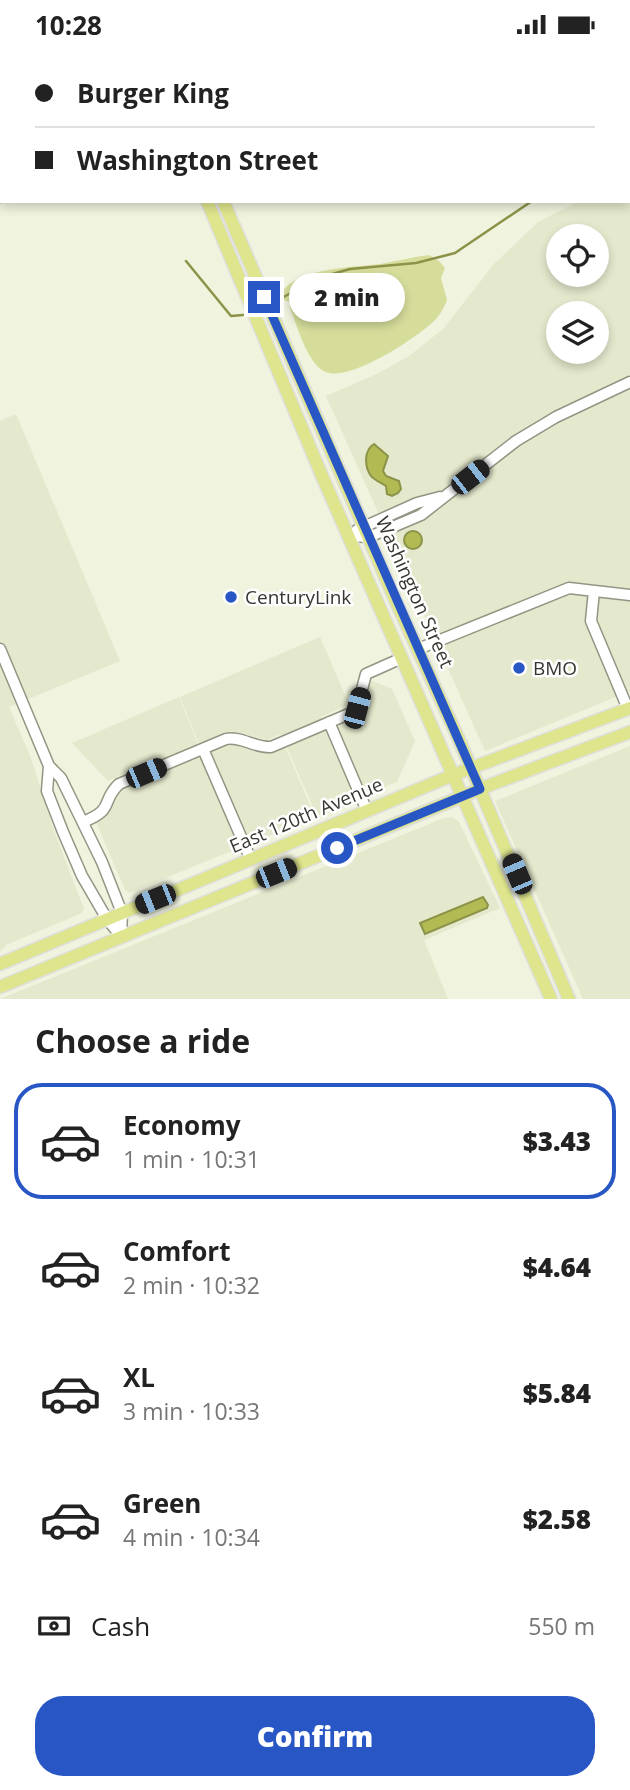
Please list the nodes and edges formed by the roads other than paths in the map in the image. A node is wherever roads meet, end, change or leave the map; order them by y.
1 (208, 203) edge
2 (224, 203) edge
3 (630, 382) edge
4 (367, 531) junction
5 (348, 536) junction
6 (594, 591) junction
7 (374, 592) junction
8 (630, 595) edge
9 (0, 649) edge
10 (418, 649) junction
11 (402, 658) junction
12 (629, 709) edge
13 (329, 722) junction
14 (630, 733) edge
15 (203, 749) junction
16 (49, 766) junction
17 (471, 768) junction
18 (453, 775) junction
19 (480, 789) junction
20 (462, 797) junction
21 (367, 811) junction
22 (83, 822) junction
23 (251, 860) junction
24 (122, 913) junction
25 (107, 919) junction
26 (121, 936) junction
27 (531, 952) junction
28 (0, 964) edge
29 (557, 971) junction
30 (0, 987) edge
31 (551, 999) edge
32 (569, 999) edge

1 - 5 main road, Washington Street
2 - 4 main road, Washington Street
3 - 4 street
4 - 5 street
4 - 10 main road, Washington Street
5 - 7 main road, Washington Street
6 - 8 street
6 - 10 street
6 - 12 street
7 - 10 main road
7 - 11 main road, Washington Street
9 - 16 street
10 - 17 main road, Washington Street
11 - 13 street
11 - 18 main road, Washington Street
12 - 17 main road, East 120th Avenue
13 - 15 street
13 - 21 street
14 - 19 main road
15 - 22 street
15 - 23 street
16 - 22 street
16 - 25 street
17 - 18 main road, East 120th Avenue
17 - 19 main road, Washington Street
18 - 20 main road, Washington Street
18 - 21 main road, East 120th Avenue
19 - 20 main road
19 - 29 main road, Washington Street
20 - 26 main road
20 - 27 main road, Washington Street
21 - 23 main road, East 120th Avenue
22 - 24 street
23 - 24 main road, East 120th Avenue
24 - 25 main road, East 120th Avenue
24 - 26 street
25 - 26 street
25 - 28 main road, East 120th Avenue
26 - 30 main road
27 - 29 main road
27 - 31 main road, Washington Street
29 - 32 main road, Washington Street

